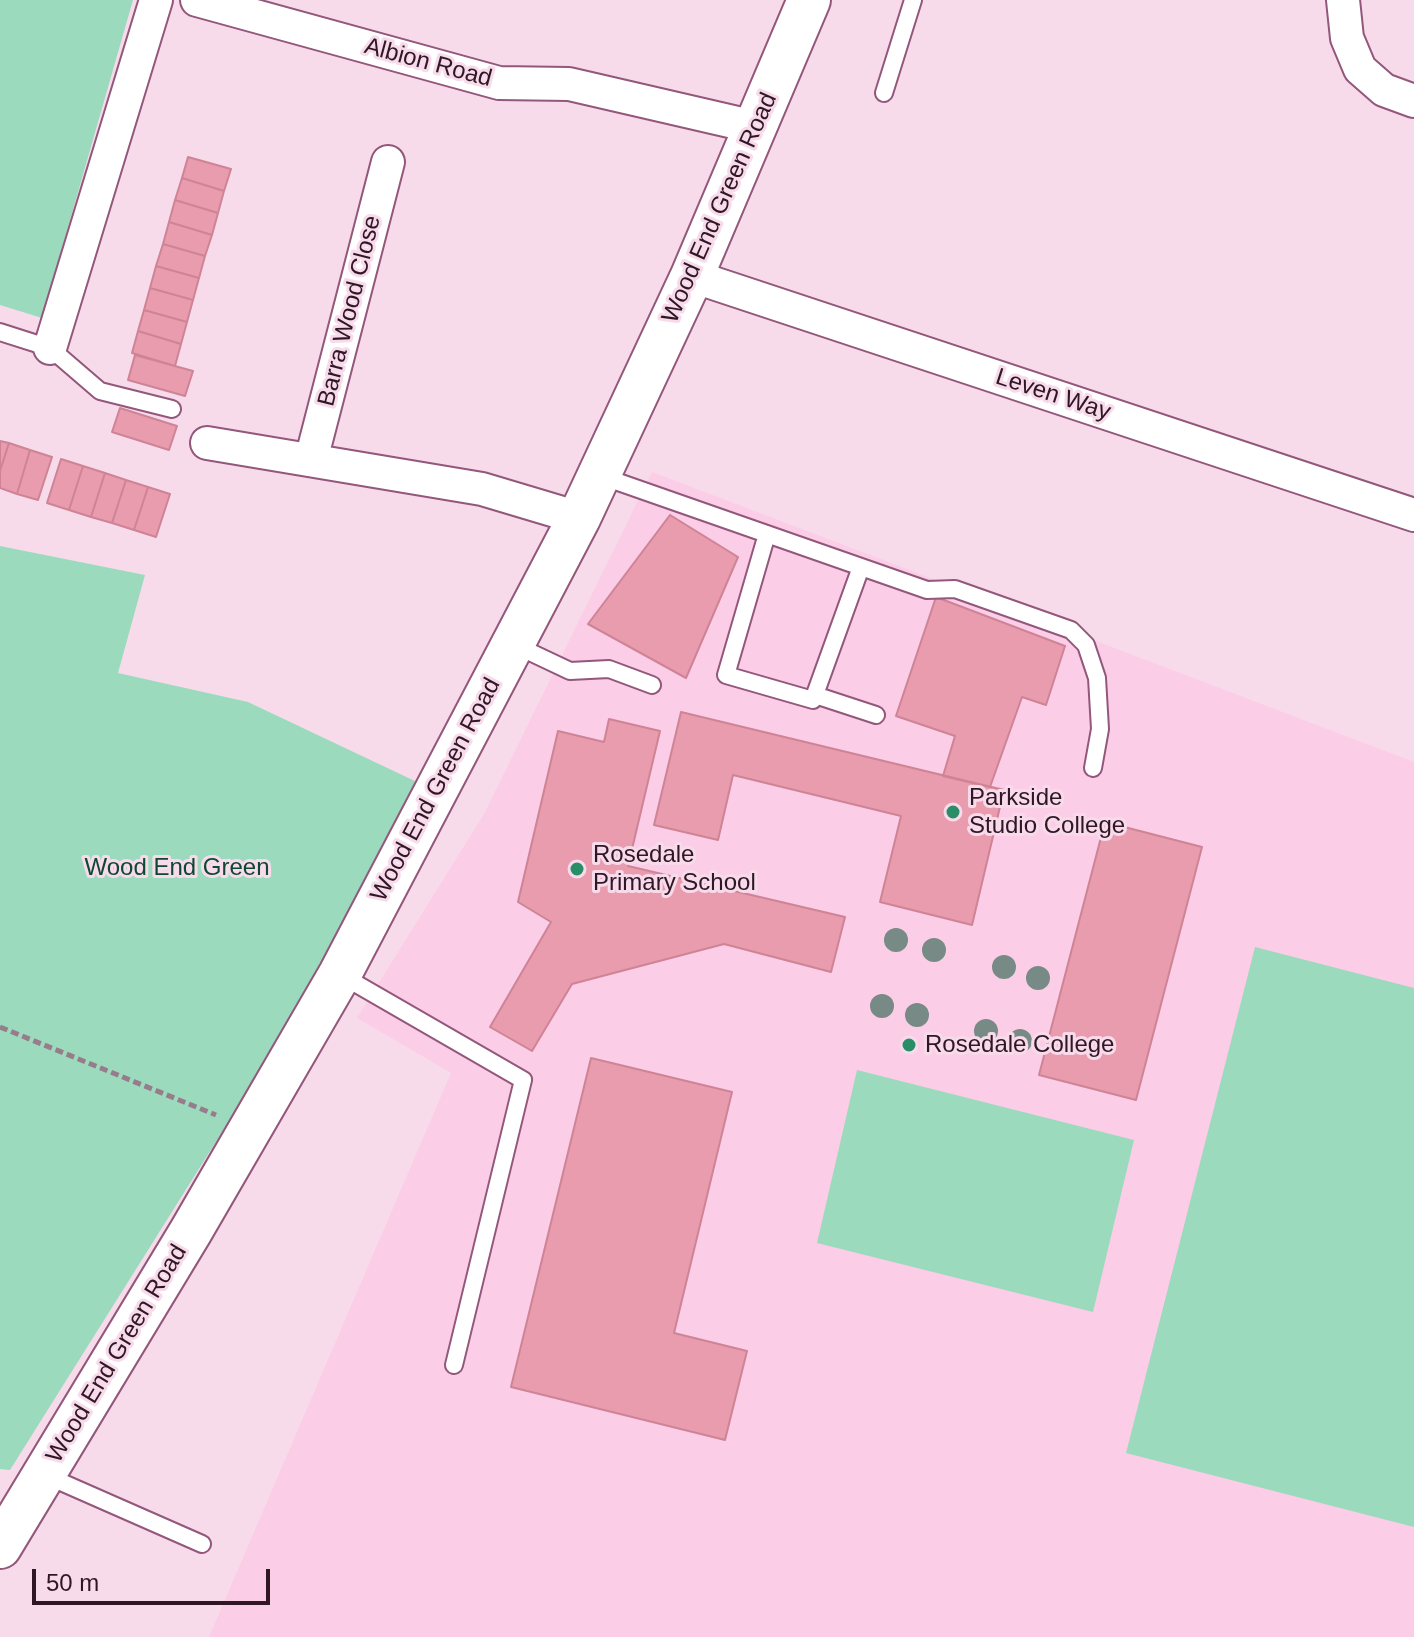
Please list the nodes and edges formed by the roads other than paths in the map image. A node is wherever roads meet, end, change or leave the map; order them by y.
1 (156, 0) edge
2 (197, 0) edge
3 (809, 0) edge
4 (913, 0) edge
5 (1343, 0) edge
6 (884, 93) dead end
7 (1414, 101) edge
8 (755, 127) junction
9 (388, 162) dead end
10 (692, 276) junction
11 (0, 332) edge
12 (50, 348) junction
13 (172, 409) dead end
14 (207, 443) dead end
15 (311, 460) junction
16 (599, 476) junction
17 (1414, 515) edge
18 (579, 518) junction
19 (767, 534) junction
20 (861, 567) junction
21 (513, 644) junction
22 (652, 685) dead end
23 (815, 695) junction
24 (876, 715) dead end
25 (1093, 768) dead end
26 (340, 974) junction
27 (454, 1365) dead end
28 (44, 1474) junction
29 (202, 1544) dead end
30 (0, 1547) edge

1 - 12 street
2 - 8 street, Albion Road
3 - 8 street, Wood End Green Road
4 - 6 lane
5 - 7 street
8 - 10 street, Wood End Green Road
9 - 15 street, Barra Wood Close
10 - 16 street, Wood End Green Road
10 - 17 street, Leven Way
11 - 12 lane
12 - 13 lane
14 - 15 street
15 - 18 street
16 - 18 street, Wood End Green Road
16 - 19 lane
18 - 21 street, Wood End Green Road
19 - 20 lane
19 - 23 lane
20 - 23 lane
20 - 25 lane
21 - 22 lane
21 - 26 street, Wood End Green Road
23 - 24 lane
26 - 27 lane
26 - 28 street, Wood End Green Road
28 - 29 lane
28 - 30 street, Wood End Green Road

